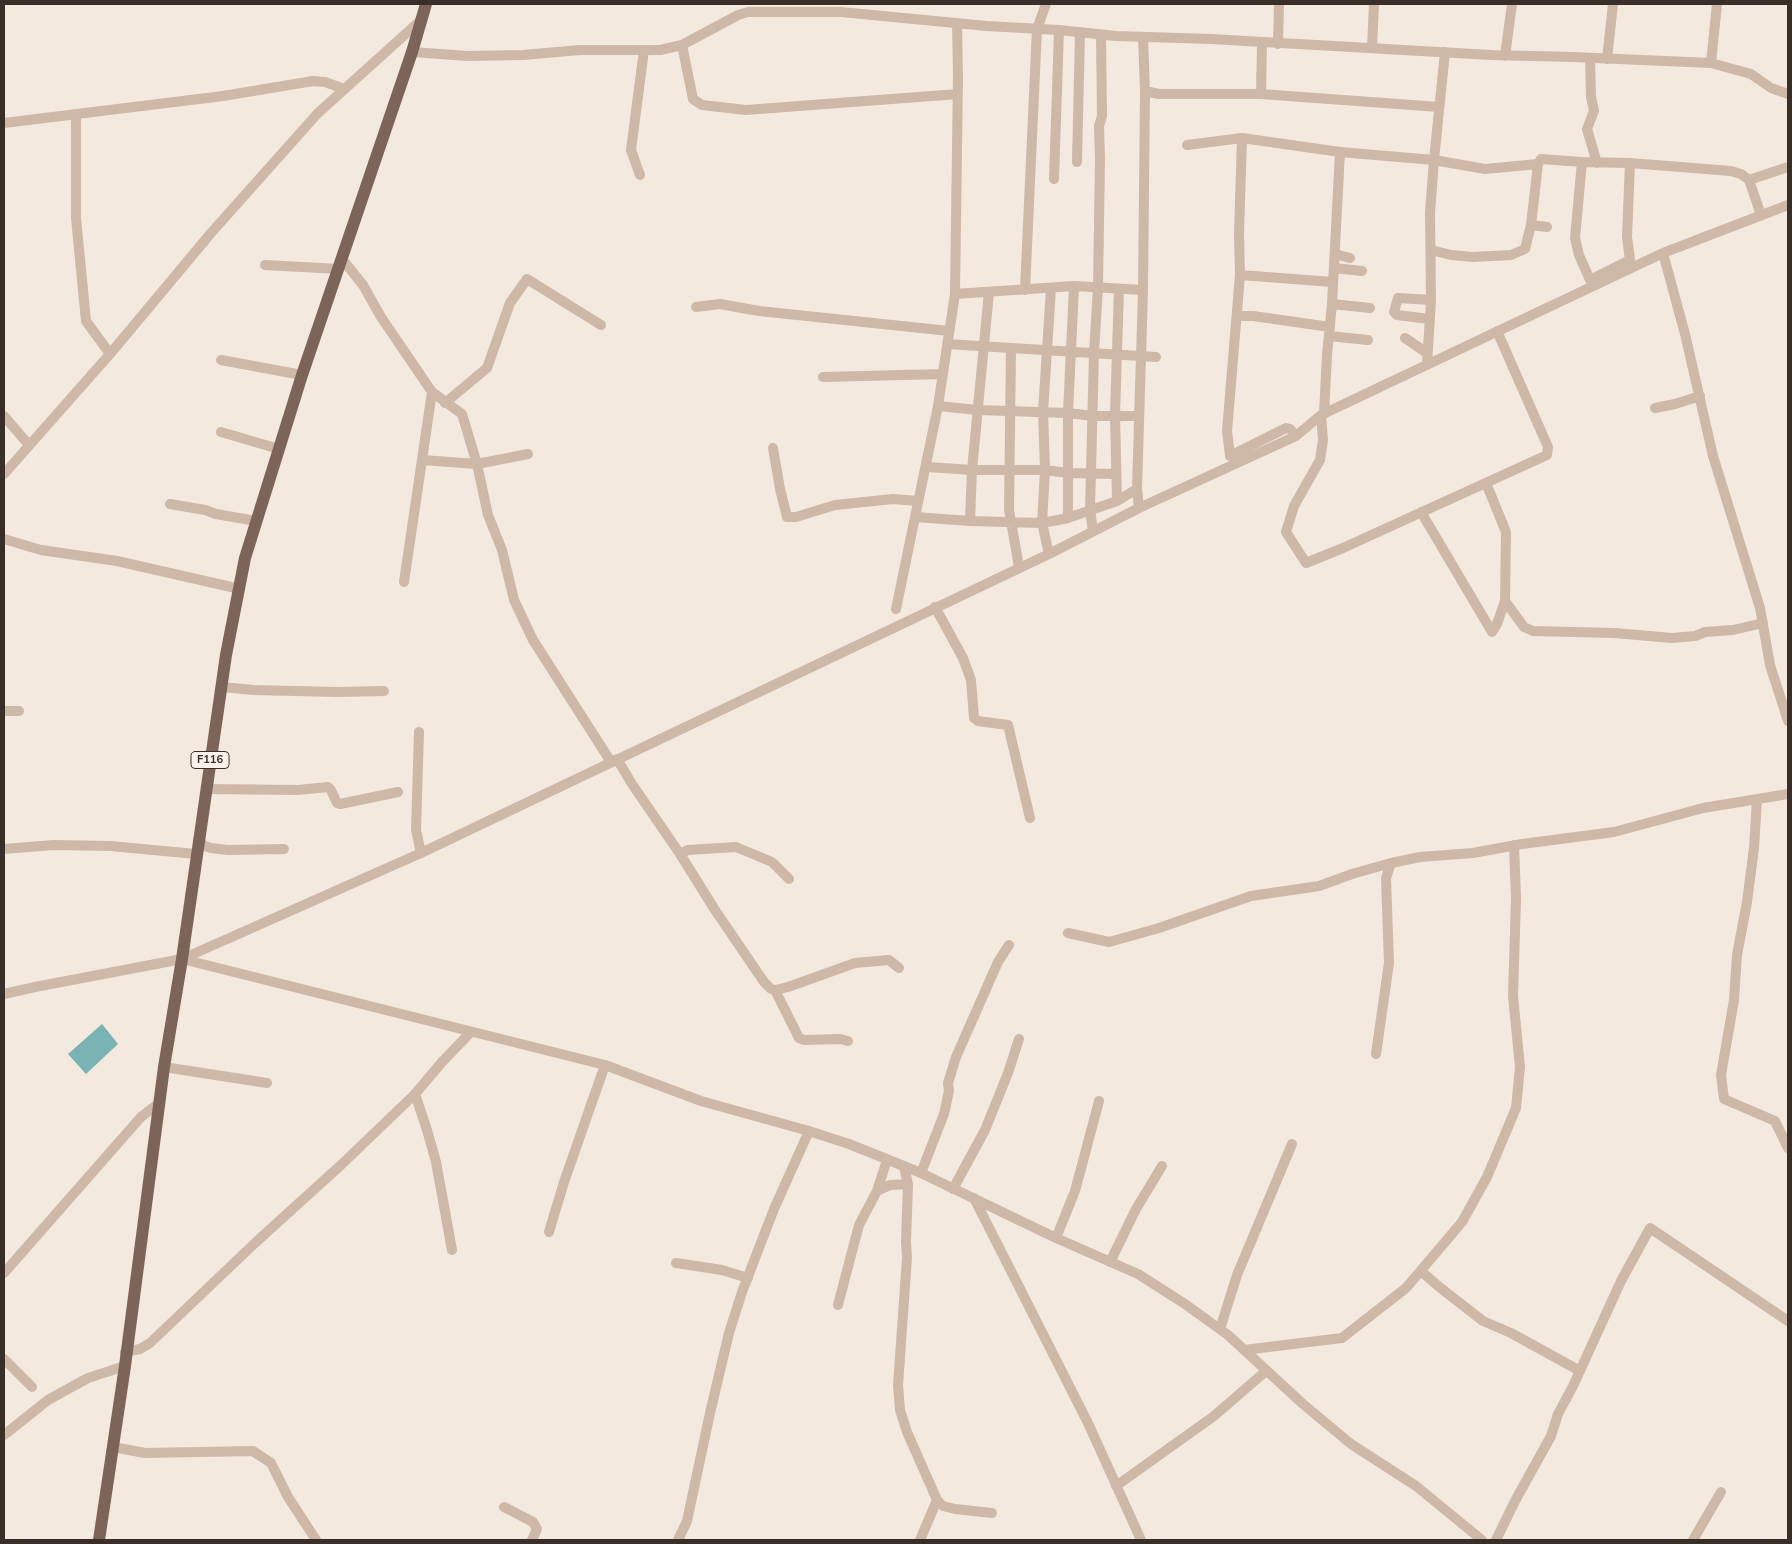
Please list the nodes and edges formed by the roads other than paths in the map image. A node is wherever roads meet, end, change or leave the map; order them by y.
1 (426, 4) edge
2 (738, 4) edge
3 (1046, 4) edge
4 (1279, 4) edge
5 (1374, 4) edge
6 (1512, 4) edge
7 (1613, 4) edge
8 (1717, 4) edge
9 (738, 15) junction
10 (420, 21) junction
11 (957, 23) junction
12 (1037, 29) junction
13 (1059, 30) junction
14 (1080, 33) junction
15 (1101, 35) junction
16 (1143, 37) junction
17 (1262, 43) junction
18 (1278, 44) junction
19 (682, 46) junction
20 (1372, 48) junction
21 (644, 50) junction
22 (412, 52) junction
23 (1445, 52) junction
24 (1505, 56) junction
25 (1590, 58) junction
26 (1607, 59) junction
27 (1712, 64) junction
28 (344, 89) junction
29 (1145, 91) junction
30 (958, 94) junction
31 (1261, 94) junction
32 (1788, 94) edge
33 (1439, 107) junction
34 (76, 114) junction
35 (4, 123) edge
36 (1242, 138) junction
37 (1187, 145) dead end
38 (1340, 152) junction
39 (1434, 160) junction
40 (1077, 162) dead end
41 (1582, 162) junction
42 (1597, 163) junction
43 (1630, 163) junction
44 (1538, 164) junction
45 (1788, 167) edge
46 (640, 175) dead end
47 (1054, 179) dead end
48 (1749, 180) junction
49 (1788, 205) edge
50 (1761, 215) junction
51 (1531, 225) junction
52 (1547, 227) dead end
53 (1430, 250) junction
54 (1335, 254) junction
55 (1663, 254) junction
56 (1350, 258) dead end
57 (340, 264) junction
58 (265, 265) dead end
59 (1334, 268) junction
60 (1362, 270) dead end
61 (1240, 275) junction
62 (1333, 282) junction
63 (1074, 286) junction
64 (1098, 287) junction
65 (1051, 288) junction
66 (1119, 289) junction
67 (1025, 290) junction
68 (1143, 290) junction
69 (989, 292) junction
70 (955, 294) junction
71 (1431, 300) junction
72 (1332, 304) junction
73 (696, 307) dead end
74 (1370, 308) dead end
75 (1237, 316) junction
76 (1429, 319) junction
77 (601, 325) dead end
78 (949, 331) junction
79 (1329, 331) junction
80 (1497, 331) junction
81 (1405, 338) dead end
82 (1368, 340) dead end
83 (948, 344) junction
84 (983, 347) junction
85 (1010, 349) junction
86 (1047, 349) junction
87 (1072, 352) junction
88 (1094, 353) junction
89 (1427, 353) junction
90 (110, 354) junction
91 (1117, 355) junction
92 (1140, 356) junction
93 (1156, 357) dead end
94 (221, 360) dead end
95 (1427, 365) junction
96 (943, 374) junction
97 (302, 375) junction
98 (823, 376) dead end
99 (432, 392) junction
100 (1700, 396) junction
101 (445, 403) junction
102 (938, 406) junction
103 (1655, 408) dead end
104 (978, 410) junction
105 (1010, 411) junction
106 (1043, 412) junction
107 (1068, 413) junction
108 (1115, 415) junction
109 (1322, 415) junction
110 (4, 416) edge
111 (1093, 416) junction
112 (1139, 416) junction
113 (221, 432) dead end
114 (1296, 436) junction
115 (29, 445) junction
116 (773, 448) dead end
117 (279, 449) junction
118 (528, 454) dead end
119 (422, 460) junction
120 (477, 464) junction
121 (927, 467) junction
122 (972, 470) junction
123 (1009, 470) junction
124 (1045, 470) junction
125 (1068, 473) junction
126 (4, 474) edge
127 (1091, 474) junction
128 (1115, 474) junction
129 (1486, 482) junction
130 (1137, 489) junction
131 (918, 501) junction
132 (1117, 501) junction
133 (170, 504) dead end
134 (1138, 508) junction
135 (1090, 510) junction
136 (1422, 512) junction
137 (915, 517) junction
138 (1068, 518) junction
139 (256, 521) junction
140 (970, 521) junction
141 (1010, 521) junction
142 (1042, 523) junction
143 (1093, 531) junction
144 (4, 539) edge
145 (1049, 554) junction
146 (1020, 567) junction
147 (404, 582) dead end
148 (240, 589) junction
149 (1504, 601) junction
150 (935, 607) junction
151 (896, 609) dead end
152 (1763, 623) junction
153 (221, 686) junction
154 (384, 691) dead end
155 (19, 710) dead end
156 (4, 711) edge
157 (1788, 721) edge
158 (419, 732) dead end
159 (614, 761) junction
160 (206, 789) junction
161 (398, 792) dead end
162 (1788, 794) edge
163 (1757, 800) junction
164 (1030, 818) dead end
165 (198, 840) junction
166 (1514, 845) junction
167 (4, 849) edge
168 (284, 849) dead end
169 (196, 854) junction
170 (420, 854) junction
171 (680, 854) junction
172 (1391, 863) junction
173 (789, 879) dead end
174 (1068, 933) dead end
175 (1009, 945) dead end
176 (182, 960) junction
177 (899, 968) dead end
178 (775, 990) junction
179 (4, 994) edge
180 (471, 1032) junction
181 (1019, 1039) dead end
182 (848, 1041) dead end
183 (1376, 1054) dead end
184 (605, 1065) junction
185 (164, 1067) junction
186 (267, 1083) dead end
187 (414, 1094) junction
188 (1099, 1101) dead end
189 (158, 1104) junction
190 (808, 1131) junction
191 (1292, 1144) dead end
192 (1788, 1148) edge
193 (887, 1160) junction
194 (1162, 1166) dead end
195 (904, 1167) junction
196 (920, 1173) junction
197 (908, 1184) junction
198 (953, 1188) junction
199 (877, 1191) junction
200 (974, 1198) junction
201 (549, 1232) dead end
202 (1056, 1238) junction
203 (452, 1250) dead end
204 (1110, 1262) junction
205 (676, 1263) dead end
206 (1421, 1271) junction
207 (4, 1273) edge
208 (748, 1278) junction
209 (838, 1304) dead end
210 (1788, 1321) edge
211 (1220, 1329) junction
212 (1244, 1350) junction
213 (126, 1352) junction
214 (4, 1360) edge
215 (125, 1366) junction
216 (1266, 1370) junction
217 (1580, 1371) junction
218 (32, 1387) dead end
219 (4, 1435) edge
220 (113, 1447) junction
221 (1116, 1486) junction
222 (1721, 1492) dead end
223 (937, 1500) junction
224 (504, 1507) dead end
225 (992, 1513) dead end
226 (99, 1540) edge
227 (316, 1540) edge
228 (532, 1540) edge
229 (678, 1540) edge
230 (920, 1540) edge
231 (1141, 1540) edge
232 (1482, 1540) edge
233 (1496, 1540) edge
234 (1693, 1540) edge

1 - 10 main road, F116
2 - 9 street
3 - 12 street
4 - 18 street
5 - 20 street
6 - 24 street
7 - 26 street
8 - 27 street
9 - 11 street
9 - 19 street
10 - 22 main road, F116
10 - 28 street
11 - 12 street
11 - 30 street
12 - 13 street
12 - 67 street
13 - 14 street
13 - 47 street
14 - 15 street
14 - 40 street
15 - 16 street
15 - 64 street
16 - 17 street
16 - 29 street
17 - 18 street
17 - 31 street
18 - 20 street
19 - 21 street
19 - 30 street
20 - 23 street
21 - 22 street
21 - 46 street
22 - 57 main road, F116
23 - 24 street
23 - 33 street
24 - 25 street
25 - 26 street
25 - 42 street
26 - 27 street
27 - 32 street
28 - 34 street
28 - 90 street
29 - 31 street
29 - 68 street
30 - 70 street
31 - 33 street
33 - 39 street
34 - 35 street
34 - 90 street
36 - 37 street
36 - 38 street
36 - 61 street
38 - 39 street
38 - 54 street
39 - 44 street
39 - 53 street
41 - 42 street
41 - 43 street
41 - 44 street
42 - 43 street
43 - 48 street
44 - 51 street
45 - 48 street
48 - 50 street
49 - 50 street
50 - 55 street
51 - 52 street
51 - 53 street
53 - 71 street
54 - 56 street
54 - 59 street
55 - 80 street
55 - 100 street
57 - 58 street
57 - 97 main road, F116
57 - 99 street
59 - 60 street
59 - 62 street
61 - 62 street
61 - 75 street
62 - 72 street
63 - 64 street
63 - 65 street
63 - 87 street
64 - 66 street
64 - 88 street
65 - 67 street
65 - 86 street
66 - 68 street
66 - 91 street
67 - 69 street
68 - 92 street
69 - 70 street
69 - 84 street
70 - 78 street
71 - 76 street
71 - 76 street
72 - 74 street
72 - 79 street
73 - 78 street
75 - 79 street
75 - 114 street
76 - 89 street
77 - 101 street
78 - 83 street
79 - 82 street
79 - 109 street
80 - 95 street
80 - 129 street
81 - 89 street
83 - 84 street
83 - 96 street
84 - 85 street
84 - 104 street
85 - 86 street
85 - 105 street
86 - 87 street
86 - 106 street
87 - 88 street
87 - 107 street
88 - 91 street
88 - 111 street
89 - 95 street
90 - 115 street
91 - 92 street
91 - 108 street
92 - 93 street
92 - 112 street
94 - 97 street
95 - 109 street
96 - 98 street
96 - 102 street
97 - 117 main road, F116
99 - 101 street
99 - 119 street
100 - 103 street
100 - 152 street
101 - 120 street
102 - 104 street
102 - 121 street
104 - 105 street
104 - 122 street
105 - 106 street
105 - 123 street
106 - 107 street
106 - 124 street
107 - 111 street
107 - 125 street
108 - 111 street
108 - 112 street
108 - 128 street
109 - 114 street
109 - 136 street
110 - 115 street
111 - 127 street
112 - 130 street
113 - 117 street
114 - 134 street
115 - 126 street
116 - 131 street
117 - 139 main road, F116
118 - 120 street
119 - 120 street
119 - 147 street
120 - 159 street
121 - 122 street
121 - 131 street
122 - 123 street
122 - 140 street
123 - 124 street
123 - 141 street
124 - 125 street
124 - 142 street
125 - 127 street
125 - 138 street
127 - 128 street
127 - 135 street
128 - 132 street
129 - 136 street
129 - 149 street
130 - 132 street
130 - 134 street
131 - 137 street
132 - 135 street
133 - 139 street
134 - 143 street
135 - 138 street
135 - 143 street
136 - 149 street
137 - 140 street
137 - 151 street
138 - 142 street
139 - 148 main road, F116
140 - 141 street
141 - 142 street
141 - 146 street
142 - 145 street
143 - 145 street
144 - 148 street
145 - 146 street
146 - 150 street
148 - 153 main road, F116
149 - 152 street
150 - 159 street
150 - 164 street
152 - 157 street
153 - 154 street
153 - 160 main road, F116
155 - 156 street
158 - 170 street
159 - 170 street
159 - 171 street
160 - 161 street
160 - 165 main road, F116
162 - 163 street
163 - 166 street
163 - 192 street
165 - 168 street
165 - 169 main road, F116
166 - 172 street
166 - 206 street
167 - 169 street
169 - 176 main road, F116
170 - 176 street
171 - 173 street
171 - 178 street
172 - 174 street
172 - 183 street
175 - 196 street
176 - 179 street
176 - 180 street
176 - 185 main road, F116
177 - 178 street
178 - 182 street
180 - 184 street
180 - 187 street
181 - 198 street
184 - 190 street
184 - 201 street
185 - 186 street
185 - 189 main road, F116
187 - 203 street
187 - 213 street
188 - 202 street
189 - 207 street
189 - 213 main road, F116
190 - 193 street
190 - 208 street
191 - 211 street
193 - 195 street
193 - 199 street
194 - 204 street
195 - 196 street
195 - 197 street
196 - 198 street
197 - 199 street
197 - 223 street
198 - 200 street
199 - 209 street
200 - 202 street
200 - 221 street
202 - 204 street
204 - 211 street
205 - 208 street
206 - 212 street
206 - 217 street
208 - 229 street
210 - 217 street
211 - 212 street
212 - 216 street
213 - 215 main road, F116
214 - 218 street
215 - 219 street
215 - 220 main road, F116
216 - 221 street
216 - 232 street
217 - 233 street
220 - 226 main road, F116
220 - 227 street
221 - 231 street
222 - 234 street
223 - 225 street
223 - 230 street
224 - 228 street

